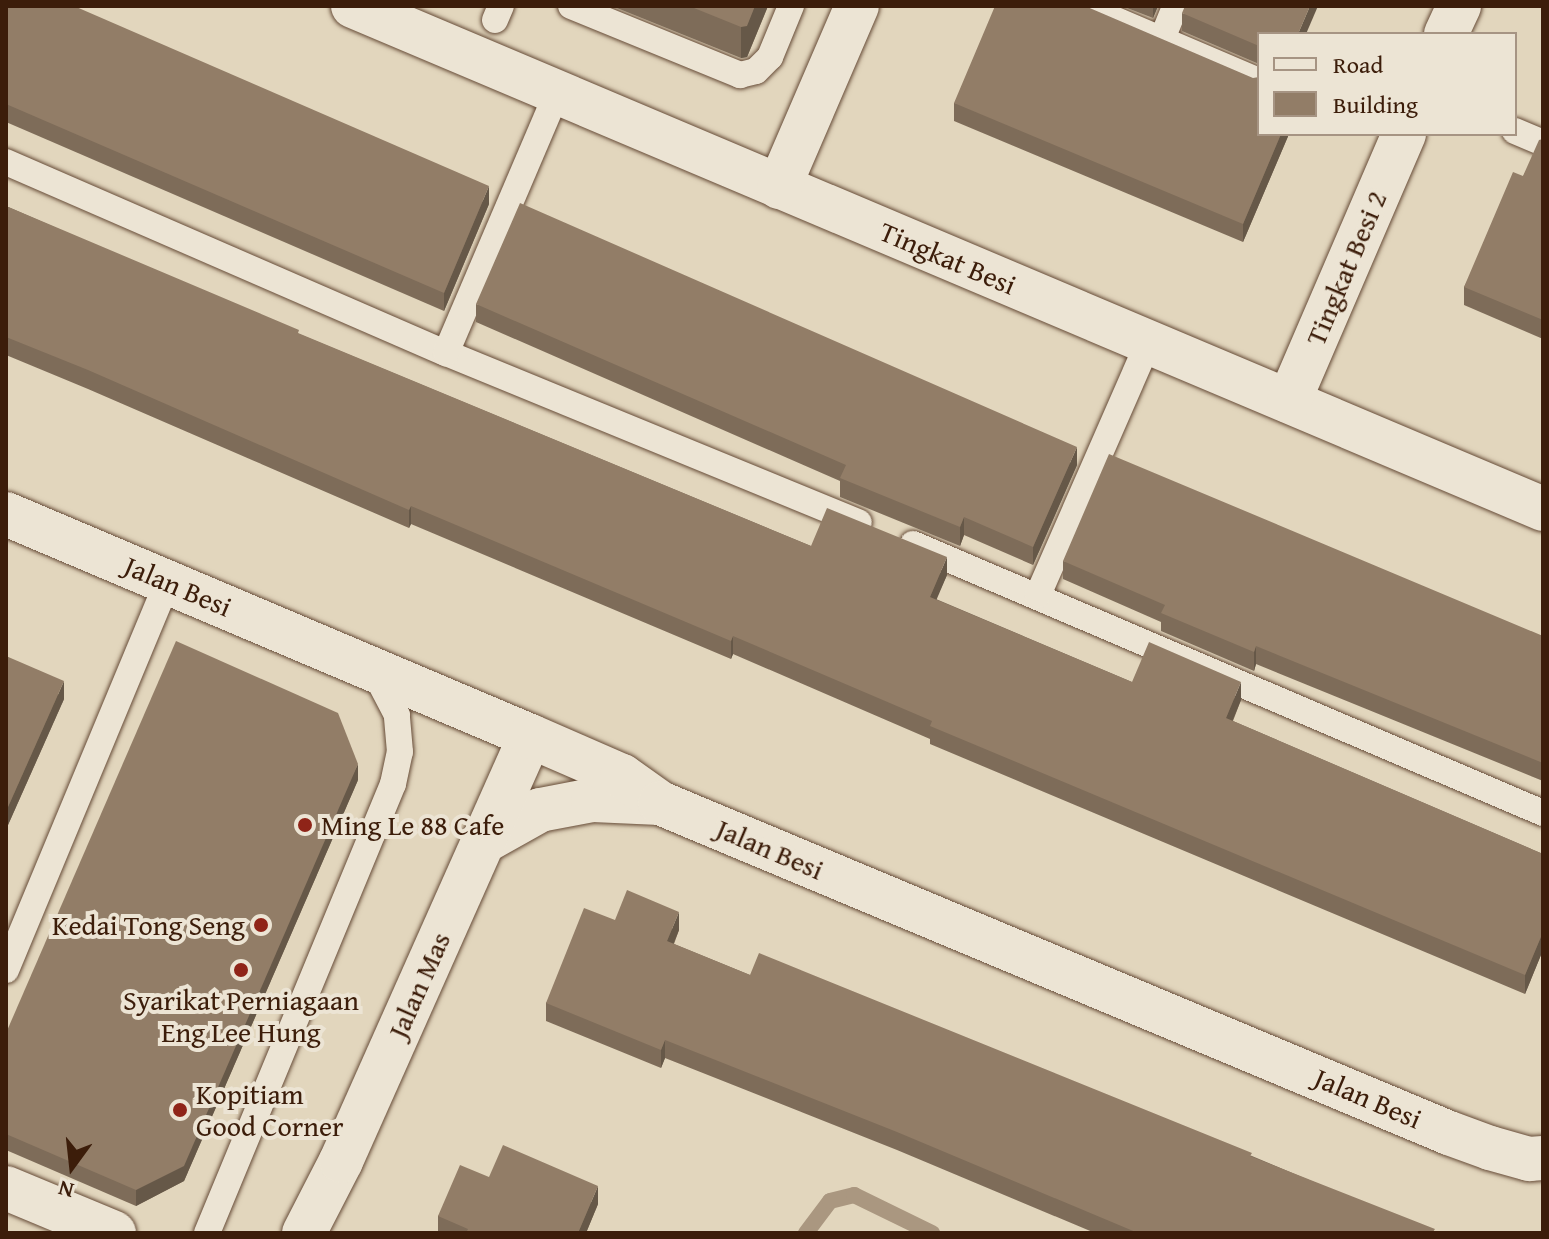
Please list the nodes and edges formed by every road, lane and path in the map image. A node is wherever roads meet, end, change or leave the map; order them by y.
1 (353, 6) edge
2 (571, 6) edge
3 (791, 6) edge
4 (857, 6) edge
5 (1083, 6) edge
6 (1175, 6) edge
7 (1459, 6) edge
8 (1447, 32) edge
9 (1162, 39) junction
10 (1257, 80) edge
11 (557, 93) junction
12 (1517, 132) edge
13 (1395, 137) edge
14 (1543, 143) edge
15 (6, 162) edge
16 (779, 187) junction
17 (1148, 343) junction
18 (446, 353) junction
19 (1289, 401) junction
20 (1543, 509) edge
21 (6, 514) edge
22 (168, 581) junction
23 (1038, 595) junction
24 (372, 668) junction
25 (530, 736) junction
26 (660, 803) junction
27 (1543, 813) edge
28 (483, 842) junction
29 (6, 970) edge
30 (1543, 1158) edge
31 (6, 1188) edge
32 (114, 1233) edge
33 (207, 1233) edge
34 (304, 1233) edge

1 - 11 street, Tingkat Besi
2 - 3 lane
4 - 16 street
5 - 9 lane
6 - 9 lane
7 - 8 street
9 - 10 lane
11 - 16 street, Tingkat Besi
11 - 18 lane
12 - 14 lane
13 - 19 street, Tingkat Besi 2
15 - 18 lane
16 - 17 street, Tingkat Besi
17 - 19 street, Tingkat Besi
17 - 23 lane
18 - 23 lane
19 - 20 street, Tingkat Besi
21 - 22 street, Jalan Besi
22 - 24 street, Jalan Besi
22 - 29 lane
23 - 27 lane
24 - 25 street, Jalan Besi
24 - 33 lane
25 - 26 street, Jalan Besi
25 - 28 street, Jalan Mas
26 - 28 street
26 - 30 street, Jalan Besi
28 - 34 street, Jalan Mas
31 - 32 street

